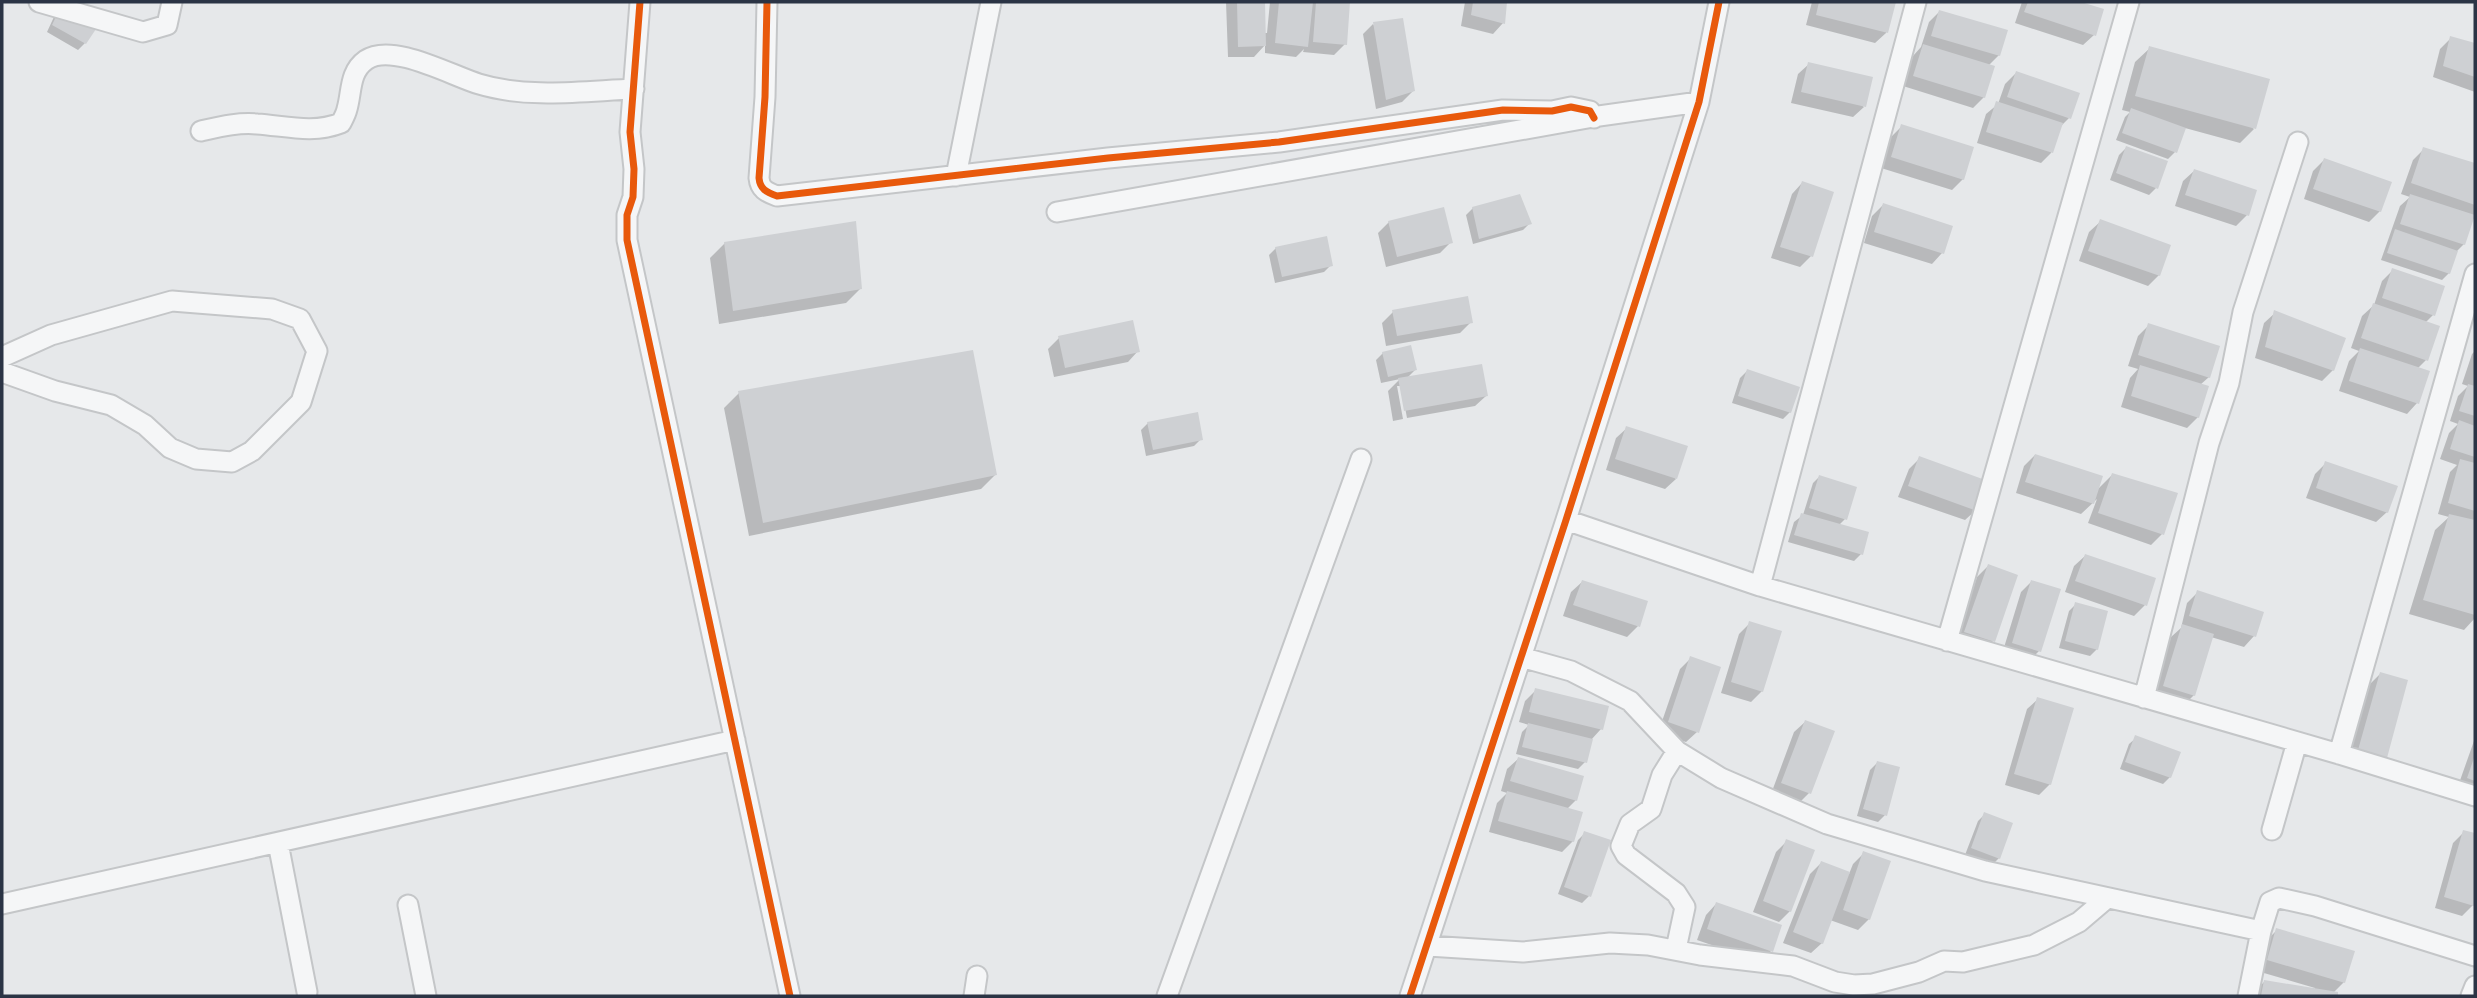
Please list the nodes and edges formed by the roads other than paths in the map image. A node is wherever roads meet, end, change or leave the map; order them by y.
1 (39, 2) edge
2 (172, 2) edge
3 (640, 2) edge
4 (767, 2) edge
5 (991, 2) edge
6 (1719, 2) edge
7 (1916, 2) edge
8 (2129, 2) edge
9 (634, 89) junction
10 (1699, 102) junction
11 (1594, 117) junction
12 (201, 131) dead end
13 (2298, 142) dead end
14 (956, 176) junction
15 (1057, 212) dead end
16 (2475, 274) edge
17 (2, 357) edge
18 (2, 372) edge
19 (1361, 459) dead end
20 (1566, 520) junction
21 (1760, 586) junction
22 (1947, 641) junction
23 (1521, 657) junction
24 (2144, 698) junction
25 (735, 740) junction
26 (2297, 742) junction
27 (1677, 751) junction
28 (2339, 754) junction
29 (2475, 796) edge
30 (2272, 830) dead end
31 (278, 843) junction
32 (2106, 898) junction
33 (2, 904) edge
34 (408, 905) dead end
35 (2261, 931) junction
36 (1428, 946) junction
37 (1676, 949) junction
38 (2475, 956) edge
39 (977, 976) dead end
40 (2475, 986) edge
41 (307, 992) dead end
42 (426, 996) edge
43 (790, 996) edge
44 (974, 996) edge
45 (1167, 996) edge
46 (1410, 996) edge
47 (2248, 996) edge
48 (2471, 996) edge

1 - 2 street
3 - 9 street
4 - 14 street
5 - 14 street
6 - 10 street
7 - 21 street
8 - 22 street
9 - 12 street
9 - 25 street
10 - 11 street
10 - 20 street
11 - 14 street
11 - 15 street
13 - 24 street
16 - 28 street
17 - 18 street
19 - 45 street
20 - 21 street
20 - 23 street
21 - 22 street
22 - 24 street
23 - 27 street
23 - 36 street
24 - 26 street
25 - 31 street
25 - 43 street
26 - 28 street
26 - 30 street
27 - 32 street
27 - 37 street
28 - 29 street
31 - 33 street
31 - 41 street
32 - 35 street
32 - 37 street
34 - 42 street
35 - 38 street
35 - 47 street
36 - 37 street
36 - 46 street
39 - 44 street
40 - 48 street

